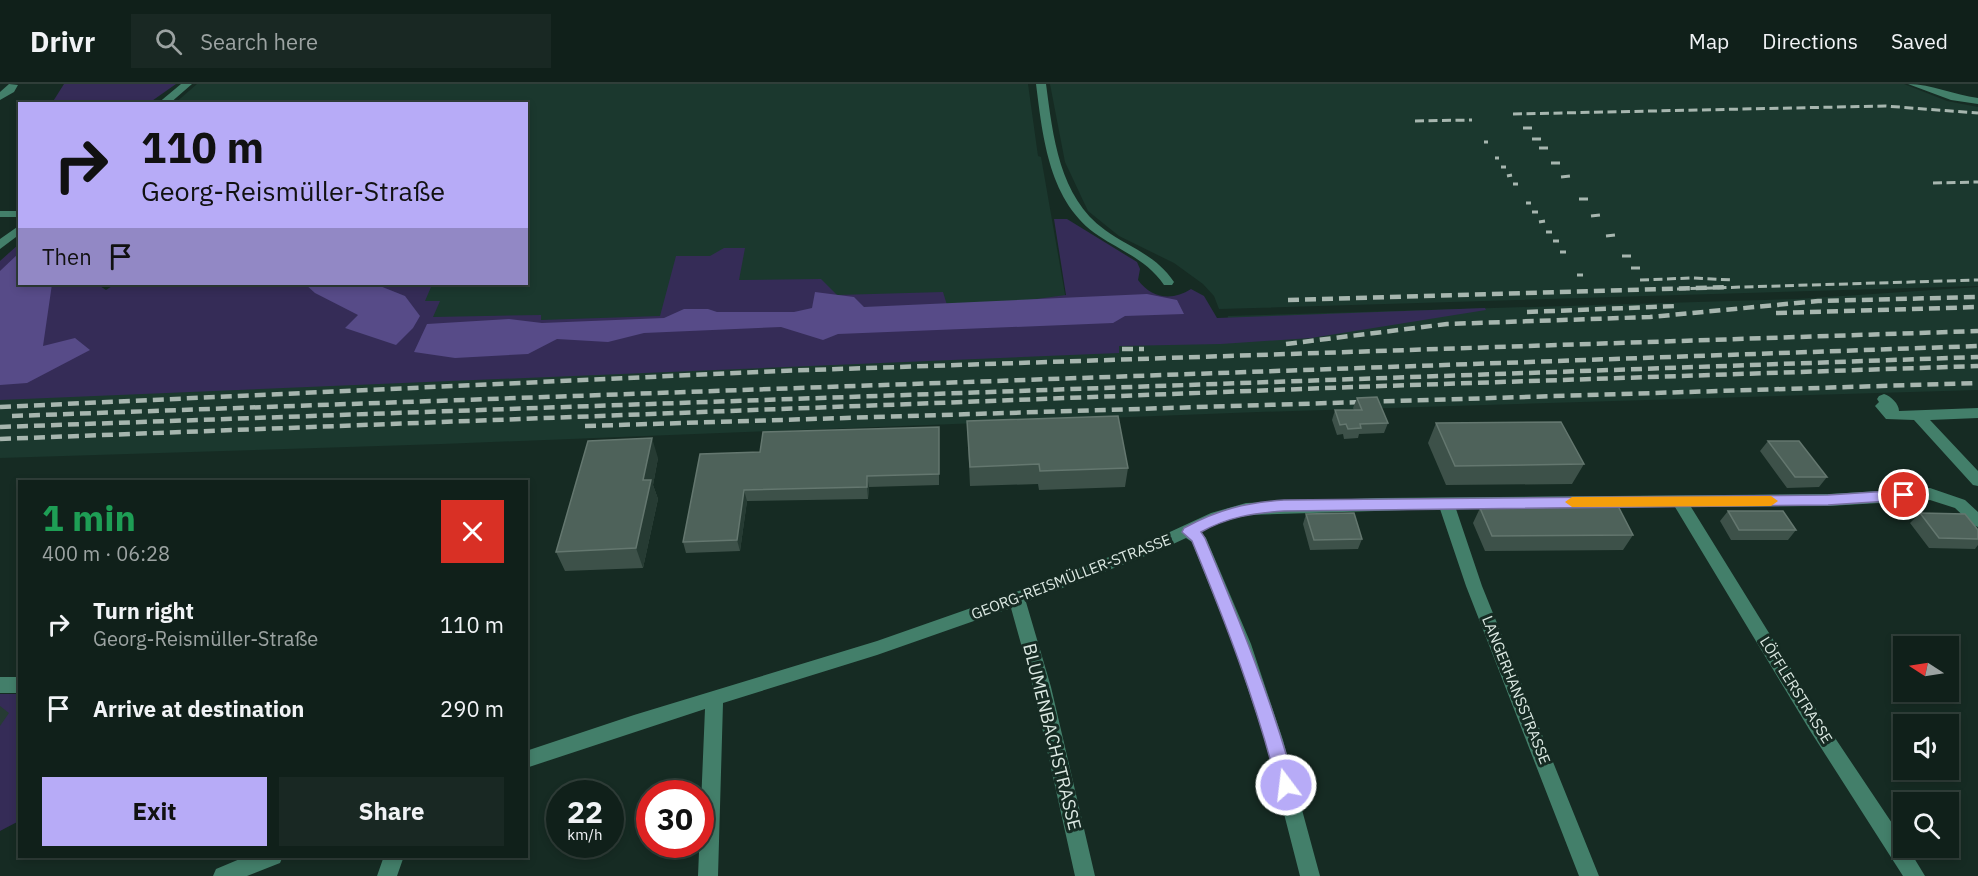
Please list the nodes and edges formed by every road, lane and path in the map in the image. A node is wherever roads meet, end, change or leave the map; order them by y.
1 (11, 84) edge
2 (187, 84) edge
3 (1041, 84) edge
4 (1913, 84) edge
5 (0, 96) edge
6 (164, 102) edge
7 (1978, 102) edge
8 (0, 214) edge
9 (18, 214) edge
10 (18, 230) edge
11 (0, 245) edge
12 (1167, 282) dead end
13 (1886, 407) dead end
14 (1978, 413) edge
15 (1918, 416) junction
16 (1978, 481) edge
17 (1680, 501) junction
18 (1446, 503) junction
19 (1978, 521) edge
20 (1189, 532) junction
21 (1017, 599) junction
22 (0, 685) edge
23 (18, 685) edge
24 (714, 698) junction
25 (528, 759) edge
26 (268, 858) edge
27 (393, 858) edge
28 (223, 876) edge
29 (387, 876) edge
30 (708, 876) edge
31 (1085, 876) edge
32 (1310, 876) edge
33 (1589, 876) edge
34 (1915, 876) edge

1 - 5 street
2 - 6 street
3 - 12 street
4 - 7 street
8 - 9 street
10 - 11 street
13 - 15 street
14 - 15 street
15 - 16 street
17 - 18 street, GEORG-REISMÜLLER-STRASSE
17 - 19 street, GEORG-REISMÜLLER-STRASSE
17 - 34 street, LÖFFLERSTRASSE
18 - 20 street, GEORG-REISMÜLLER-STRASSE
18 - 33 street, LANGERHANSSTRASSE
20 - 21 street, GEORG-REISMÜLLER-STRASSE
20 - 32 street
21 - 24 street, GEORG-REISMÜLLER-STRASSE
21 - 31 street, BLUMENBACHSTRASSE
22 - 23 street
24 - 25 street, GEORG-REISMÜLLER-STRASSE
24 - 30 street
26 - 28 street
27 - 29 street

